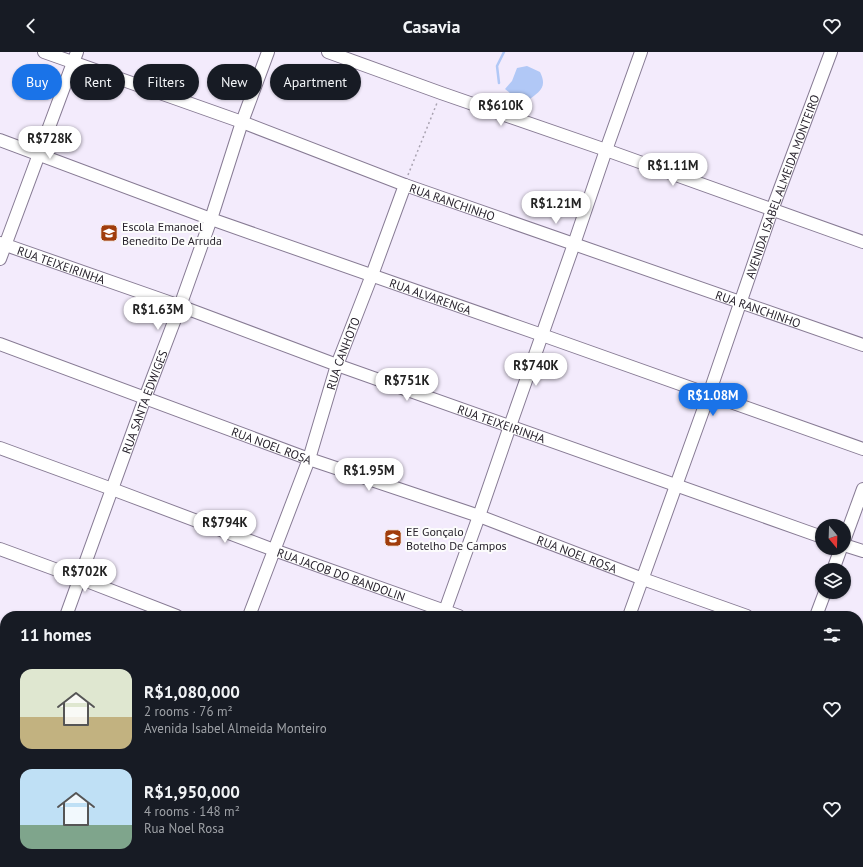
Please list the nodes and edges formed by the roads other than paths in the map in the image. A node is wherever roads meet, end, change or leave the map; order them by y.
1 (44, 52) edge
2 (268, 52) edge
3 (328, 52) edge
4 (641, 52) edge
5 (831, 52) edge
6 (76, 57) edge
7 (242, 122) junction
8 (0, 140) edge
9 (606, 150) junction
10 (39, 154) junction
11 (405, 185) junction
12 (772, 210) junction
13 (210, 219) junction
14 (863, 242) edge
15 (2, 244) edge
16 (574, 244) junction
17 (0, 259) edge
18 (372, 275) junction
19 (741, 303) junction
20 (180, 306) junction
21 (542, 334) junction
22 (0, 344) edge
23 (863, 345) edge
24 (337, 365) junction
25 (709, 394) junction
26 (145, 398) junction
27 (510, 426) junction
28 (0, 448) edge
29 (863, 449) edge
30 (309, 459) junction
31 (676, 484) junction
32 (112, 489) junction
33 (863, 489) edge
34 (479, 516) junction
35 (851, 522) edge
36 (815, 534) edge
37 (851, 547) edge
38 (0, 549) edge
39 (274, 550) junction
40 (863, 551) edge
41 (79, 578) junction
42 (642, 579) junction
43 (822, 599) edge
44 (68, 611) edge
45 (164, 611) edge
46 (251, 611) edge
47 (439, 611) edge
48 (445, 611) edge
49 (631, 611) edge
50 (731, 611) edge
51 (818, 611) edge

1 - 6 street, RUA RANCHINHO
2 - 7 street, RUA SANTA EDWIGES
3 - 9 street
4 - 9 street
5 - 12 street, AVENIDA ISABEL ALMEIDA MONTEIRO
6 - 7 street, RUA RANCHINHO
6 - 10 street
7 - 11 street, RUA RANCHINHO
7 - 13 street, RUA SANTA EDWIGES
8 - 10 street, RUA ALVARENGA
9 - 12 street
9 - 16 street
10 - 13 street, RUA ALVARENGA
10 - 15 street
11 - 16 street, RUA RANCHINHO
11 - 18 street, RUA CANHOTO
12 - 14 street
12 - 19 street, AVENIDA ISABEL ALMEIDA MONTEIRO
13 - 18 street, RUA ALVARENGA
13 - 20 street, RUA SANTA EDWIGES
15 - 17 street
15 - 20 street, RUA TEIXEIRINHA
16 - 19 street, RUA RANCHINHO
16 - 21 street
18 - 21 street, RUA ALVARENGA
18 - 24 street, RUA CANHOTO
19 - 23 street, RUA RANCHINHO
19 - 25 street, AVENIDA ISABEL ALMEIDA MONTEIRO
20 - 24 street, RUA TEIXEIRINHA
20 - 26 street, RUA SANTA EDWIGES
21 - 25 street, RUA ALVARENGA
21 - 27 street
22 - 26 street, RUA NOEL ROSA
24 - 27 street, RUA TEIXEIRINHA
24 - 30 street, RUA CANHOTO
25 - 29 street, RUA ALVARENGA
25 - 31 street, AVENIDA ISABEL ALMEIDA MONTEIRO
26 - 30 street, RUA NOEL ROSA
26 - 32 street, RUA SANTA EDWIGES
27 - 31 street, RUA TEIXEIRINHA
27 - 34 street
28 - 32 street, RUA JACOB DO BANDOLIN
30 - 34 street, RUA NOEL ROSA
30 - 39 street, RUA CANHOTO
31 - 36 street, RUA TEIXEIRINHA
31 - 42 street, AVENIDA ISABEL ALMEIDA MONTEIRO
32 - 39 street, RUA JACOB DO BANDOLIN
32 - 41 street, RUA SANTA EDWIGES
33 - 35 street
34 - 42 street, RUA NOEL ROSA
34 - 48 street
37 - 40 street
38 - 41 street
39 - 46 street, RUA CANHOTO
39 - 47 street, RUA JACOB DO BANDOLIN
41 - 44 street, RUA SANTA EDWIGES
41 - 45 street
42 - 49 street, AVENIDA ISABEL ALMEIDA MONTEIRO
42 - 50 street, RUA NOEL ROSA
43 - 51 street

